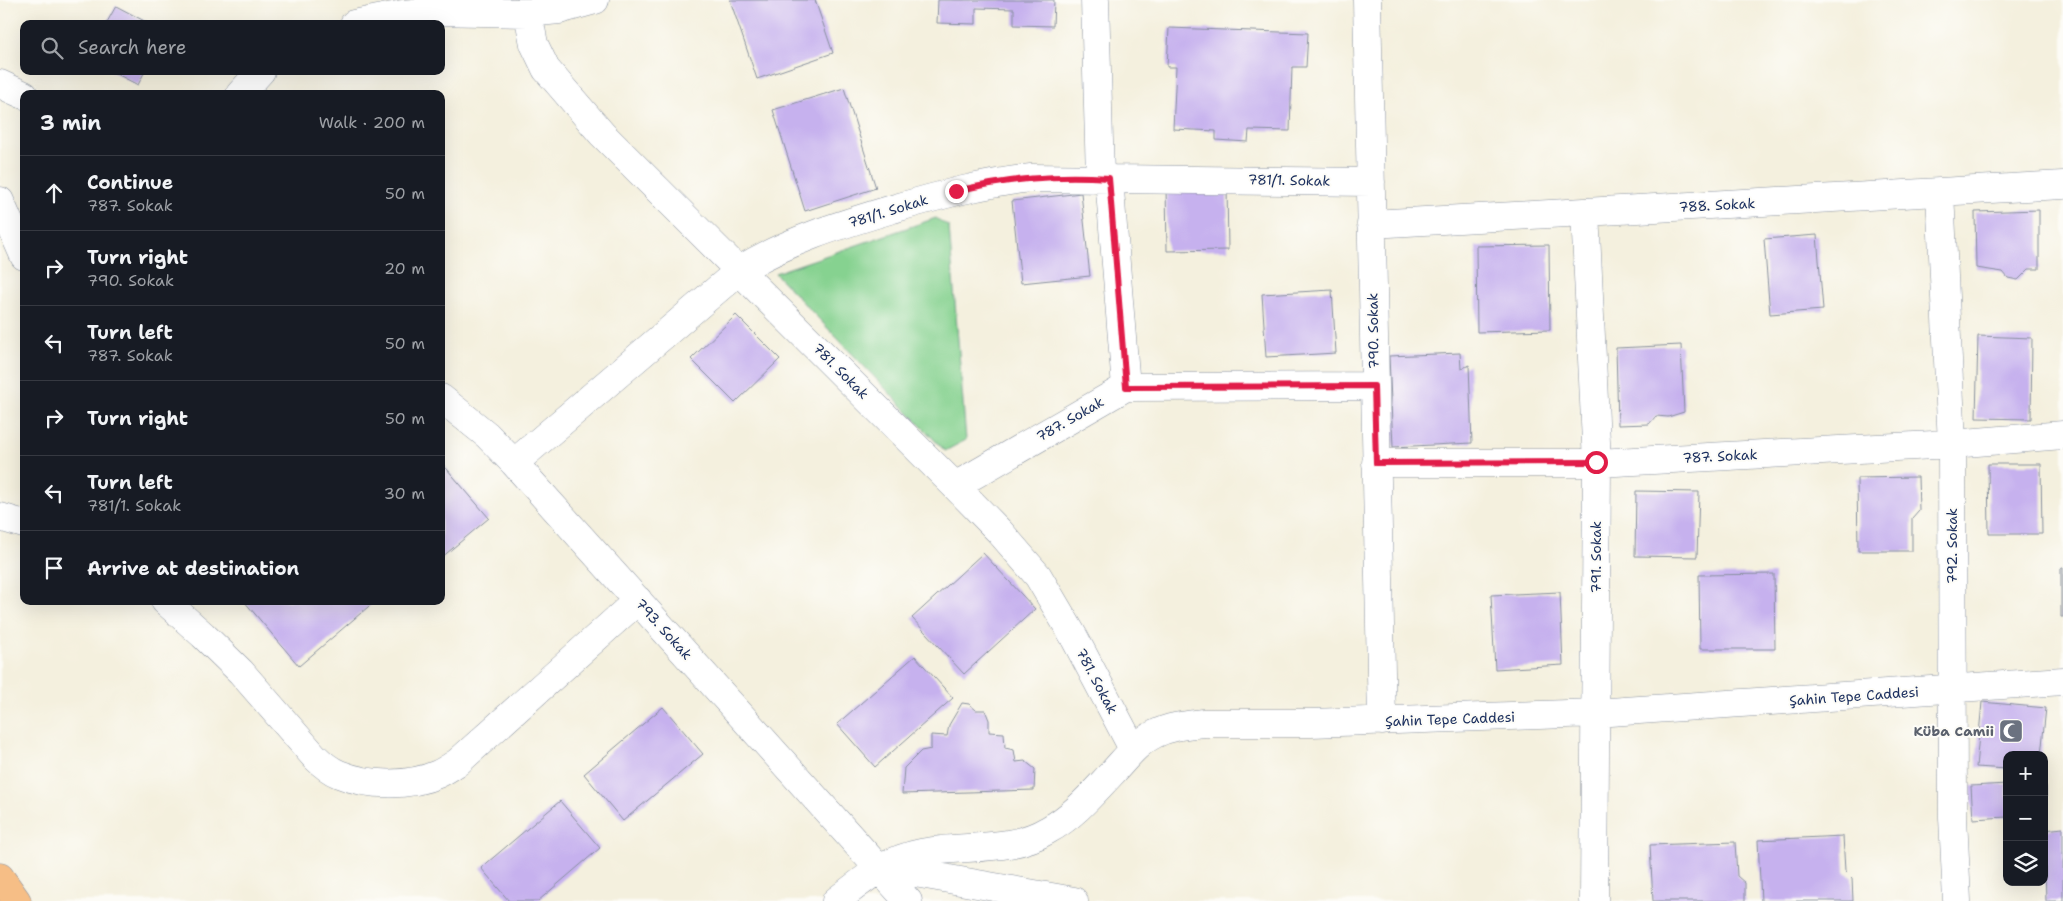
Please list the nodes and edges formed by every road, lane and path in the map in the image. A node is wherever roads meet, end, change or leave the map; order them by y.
1 (595, 0) edge
2 (1095, 0) edge
3 (1367, 0) edge
4 (528, 13) junction
5 (360, 14) edge
6 (257, 75) edge
7 (0, 84) edge
8 (244, 90) edge
9 (20, 93) edge
10 (1105, 177) junction
11 (1371, 182) junction
12 (2063, 185) edge
13 (1940, 192) junction
14 (0, 201) edge
15 (1585, 212) junction
16 (1371, 224) junction
17 (20, 247) edge
18 (740, 270) junction
19 (1374, 386) junction
20 (1126, 387) junction
21 (445, 401) edge
22 (2063, 436) edge
23 (1952, 444) junction
24 (1596, 462) junction
25 (514, 463) junction
26 (1376, 463) junction
27 (955, 486) junction
28 (0, 517) edge
29 (20, 523) edge
30 (638, 600) junction
31 (170, 605) edge
32 (2063, 682) edge
33 (1952, 690) junction
34 (1595, 713) junction
35 (1382, 721) junction
36 (1133, 749) junction
37 (880, 867) junction
38 (0, 877) edge
39 (17, 901) edge
40 (836, 901) edge
41 (908, 901) edge
42 (1074, 901) edge
43 (1594, 901) edge
44 (1958, 901) edge

1 - 4 street
2 - 10 street
3 - 11 street, 790. Sokak
4 - 5 street
4 - 18 street, 781. Sokak
6 - 8 street
7 - 9 street
10 - 11 street, 781/1. Sokak
10 - 18 street, 781/1. Sokak
10 - 20 street
11 - 16 street, 790. Sokak
12 - 13 street, 788. Sokak
13 - 15 street, 788. Sokak
13 - 23 street, 792. Sokak
14 - 17 street
15 - 16 street, 788. Sokak
15 - 24 street, 791. Sokak
16 - 19 street, 790. Sokak
18 - 25 street, 781/1. Sokak
18 - 27 street, 781. Sokak
19 - 20 street, 787. Sokak
19 - 26 street, 790. Sokak
20 - 27 street, 787. Sokak
21 - 25 street, 793. Sokak
22 - 23 street, 787. Sokak
23 - 24 street, 787. Sokak
23 - 33 street, 792. Sokak
24 - 26 street, 787. Sokak
24 - 34 street, 791. Sokak
25 - 30 street, 793. Sokak
26 - 35 street, 790. Sokak
27 - 36 street, 781. Sokak
28 - 29 street
30 - 31 street
30 - 37 street, 793. Sokak
32 - 33 street, Şahin Tepe Caddesi
33 - 34 street, Şahin Tepe Caddesi
33 - 44 street, 792. Sokak
34 - 35 street, Şahin Tepe Caddesi
34 - 43 street, 791. Sokak
35 - 36 street, Şahin Tepe Caddesi
36 - 37 street, Şahin Tepe Caddesi
37 - 40 street, Şahin Tepe Caddesi
37 - 41 street, 793. Sokak
37 - 42 street
38 - 39 main road

